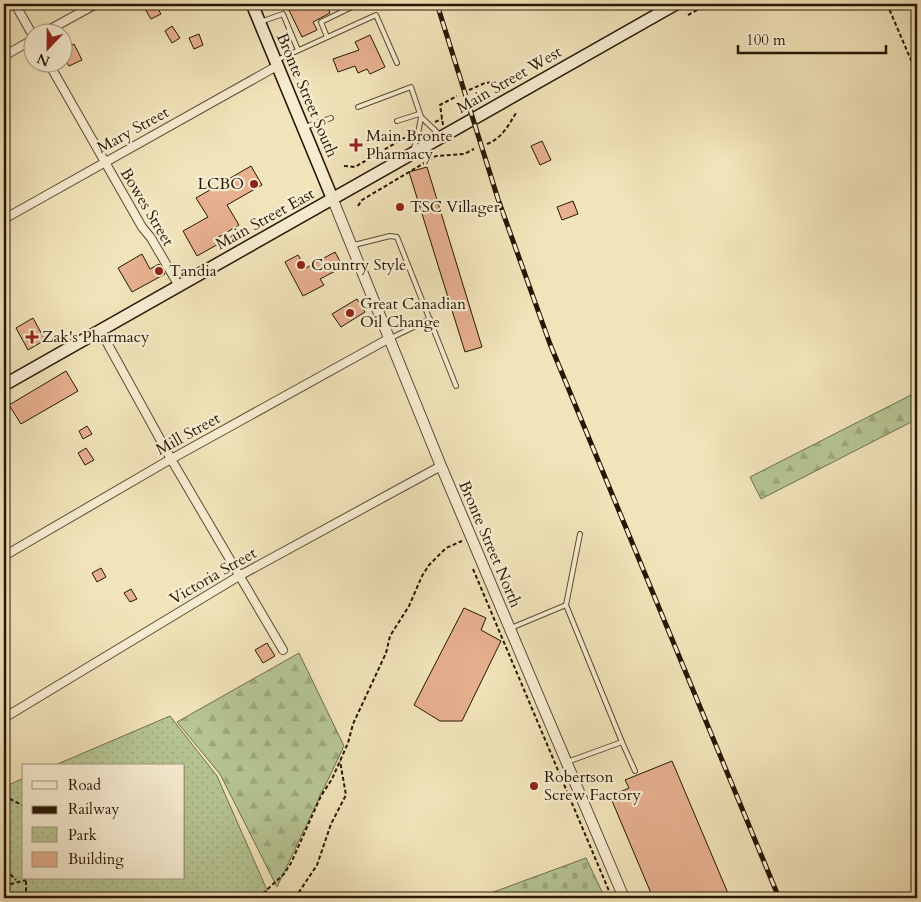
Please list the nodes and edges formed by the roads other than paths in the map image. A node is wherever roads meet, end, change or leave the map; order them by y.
1 (15, 4) edge
2 (96, 4) edge
3 (252, 4) edge
4 (358, 4) edge
5 (676, 4) edge
6 (25, 22) edge
7 (63, 22) edge
8 (259, 22) junction
9 (327, 37) junction
10 (22, 46) edge
11 (298, 50) junction
12 (4, 56) edge
13 (276, 63) junction
14 (397, 63) dead end
15 (54, 72) edge
16 (358, 107) dead end
17 (420, 115) junction
18 (331, 118) dead end
19 (397, 121) dead end
20 (302, 128) junction
21 (444, 135) junction
22 (412, 153) junction
23 (105, 162) junction
24 (333, 200) junction
25 (4, 219) edge
26 (351, 246) junction
27 (179, 286) junction
28 (430, 320) junction
29 (100, 330) junction
30 (388, 339) junction
31 (4, 386) edge
32 (456, 386) dead end
33 (171, 459) junction
34 (441, 466) junction
35 (580, 534) dead end
36 (4, 556) edge
37 (239, 576) junction
38 (566, 605) junction
39 (509, 629) junction
40 (283, 650) dead end
41 (4, 718) edge
42 (622, 742) junction
43 (566, 762) junction
44 (635, 771) dead end
45 (624, 898) edge

1 - 6 street
2 - 7 street
3 - 8 main road, Bronte Street South
4 - 9 lane
5 - 21 main road, Main Street West
8 - 11 lane
8 - 13 main road, Bronte Street South
9 - 11 lane
9 - 14 lane
10 - 12 street
11 - 13 lane
13 - 20 main road, Bronte Street South
13 - 23 street, Mary Street
15 - 23 street, Bowes Street
16 - 17 lane
17 - 19 lane
17 - 21 lane
17 - 22 lane
18 - 20 lane
20 - 24 main road, Bronte Street South
21 - 22 main road, Main Street West
22 - 24 main road, Main Street West
23 - 25 street, Mary Street
23 - 27 street, Bowes Street
24 - 26 street, Bronte Street North
24 - 27 main road, Main Street East
26 - 28 lane
26 - 30 street, Bronte Street North
27 - 29 main road, Main Street East
28 - 30 lane
28 - 32 lane
29 - 31 main road, Main Street East
29 - 33 street
30 - 33 street, Mill Street
30 - 34 street, Bronte Street North
33 - 36 street, Mill Street
33 - 37 street
34 - 37 street, Victoria Street
34 - 39 street, Bronte Street North
35 - 38 lane
37 - 40 street
37 - 41 street, Victoria Street
38 - 39 lane
38 - 42 lane
39 - 43 street, Bronte Street North
42 - 43 lane
42 - 44 lane
43 - 45 street, Bronte Street North

